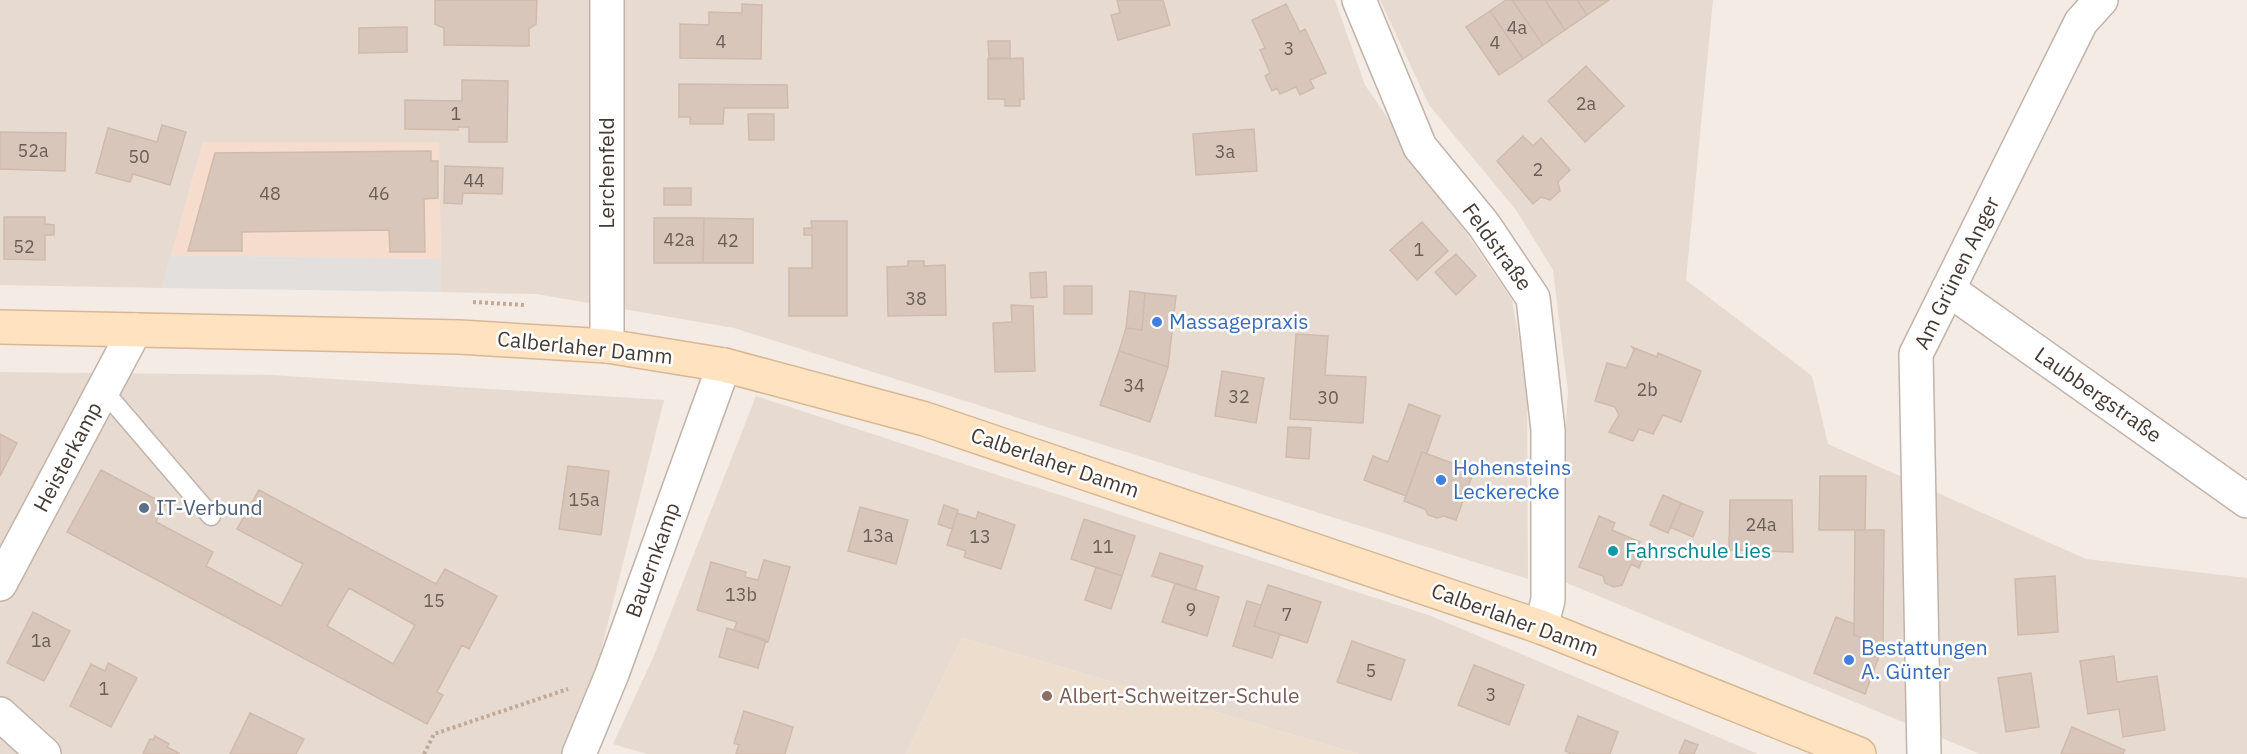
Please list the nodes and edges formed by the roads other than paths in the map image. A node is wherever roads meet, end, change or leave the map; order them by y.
1 (607, 0) edge
2 (1359, 0) edge
3 (2101, 0) edge
4 (1948, 289) junction
5 (0, 327) edge
6 (135, 330) junction
7 (607, 346) junction
8 (724, 364) junction
9 (103, 390) junction
10 (2247, 501) edge
11 (211, 516) dead end
12 (0, 584) edge
13 (1541, 627) junction
14 (0, 714) edge
15 (44, 754) edge
16 (579, 754) edge
17 (1859, 754) edge
18 (1924, 754) edge

1 - 7 street, Lerchenfeld
2 - 13 street, Feldstraße
3 - 4 street, Am Grünen Anger
4 - 10 street, Laubbergstraße
4 - 18 street, Am Grünen Anger
5 - 6 street, Calberlaher Damm
6 - 7 street, Calberlaher Damm
6 - 9 street, Heisterkamp
7 - 8 street, Calberlaher Damm
8 - 13 street, Calberlaher Damm
8 - 16 street, Bauernkamp
9 - 11 lane
9 - 12 street, Heisterkamp
13 - 17 street, Calberlaher Damm
14 - 15 street

